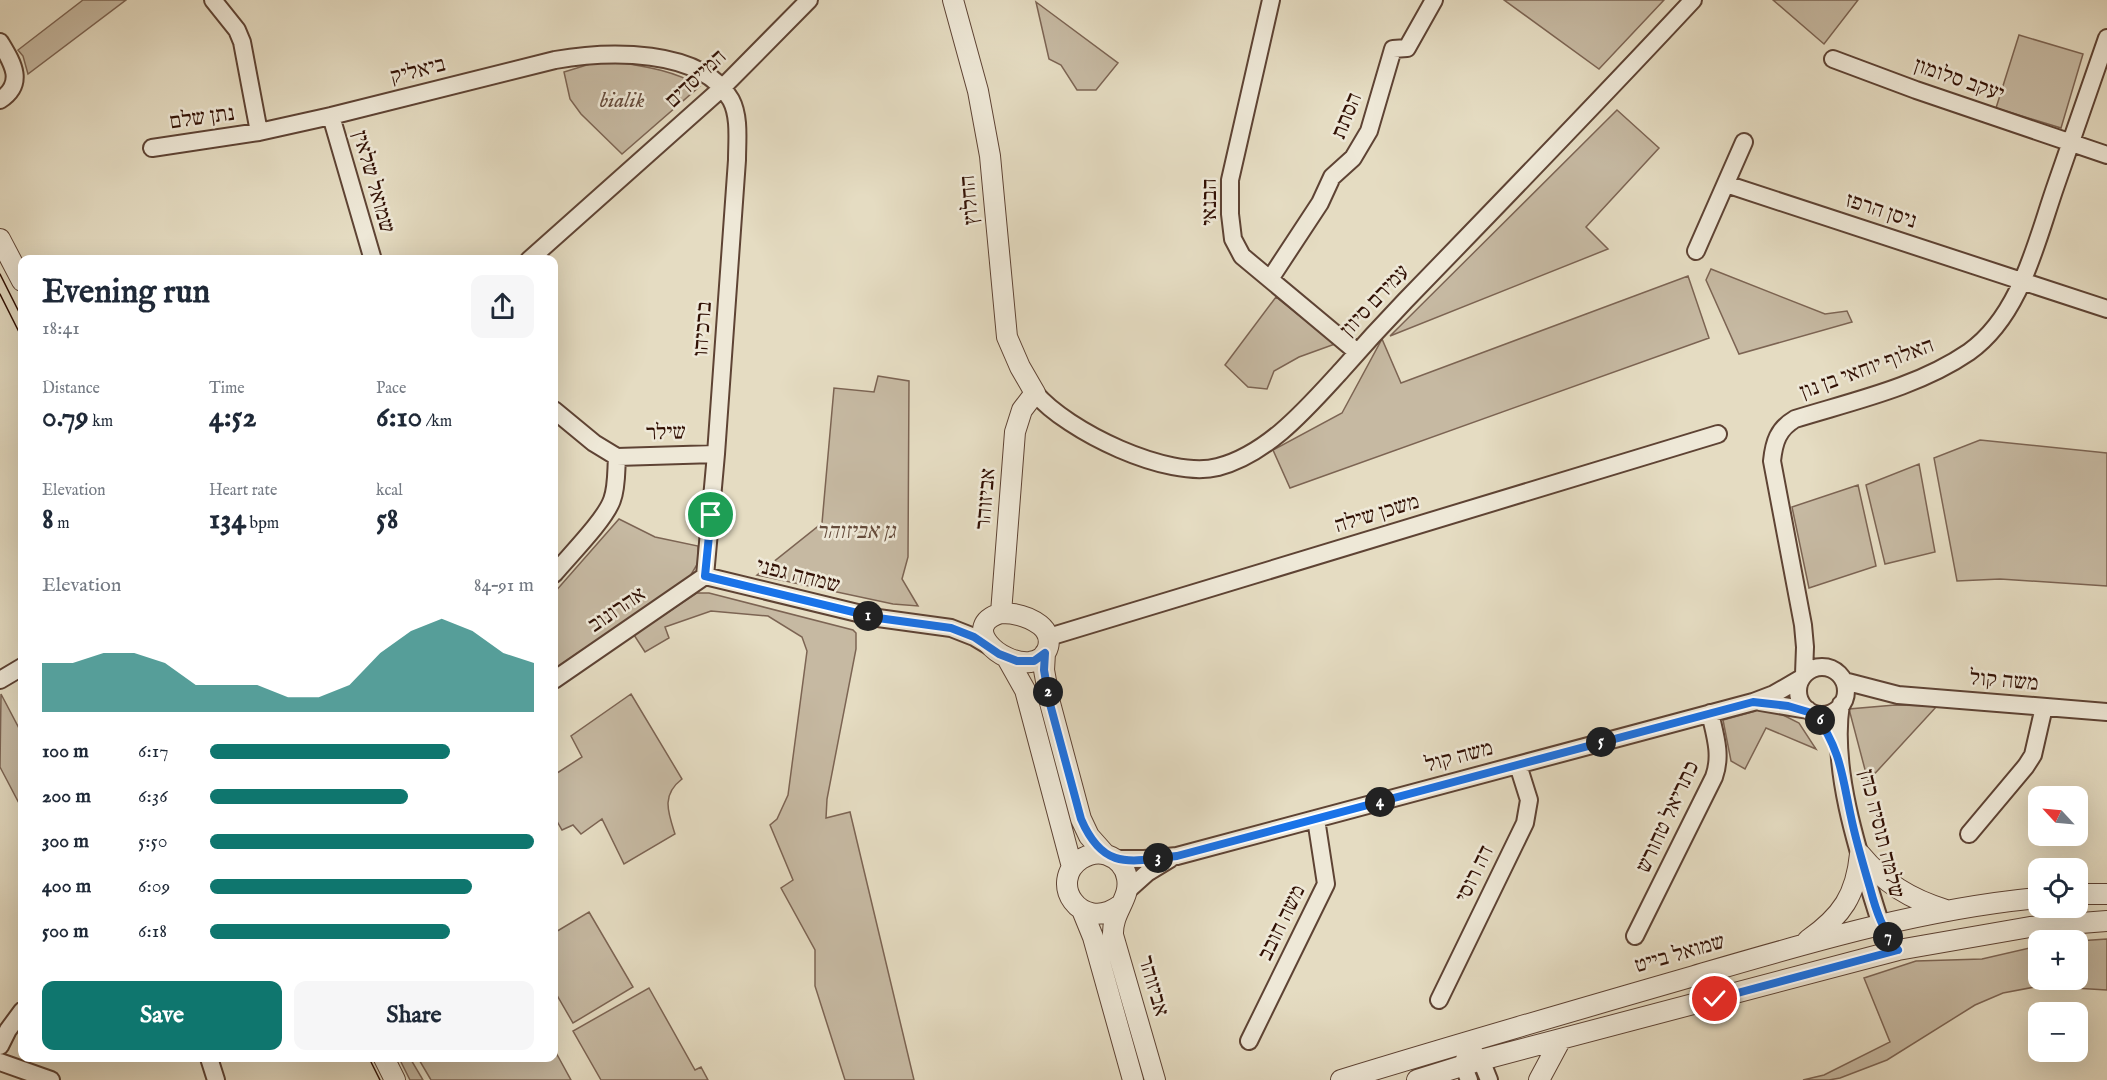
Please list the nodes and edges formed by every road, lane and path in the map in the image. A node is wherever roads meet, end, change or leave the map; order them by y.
1 (213, 0) edge
2 (809, 0) edge
3 (953, 0) edge
4 (1270, 0) edge
5 (1434, 0) edge
6 (1693, 0) edge
7 (2107, 38) edge
8 (0, 42) edge
9 (1833, 59) dead end
10 (722, 88) junction
11 (0, 100) edge
12 (331, 116) junction
13 (260, 132) junction
14 (1744, 142) dead end
15 (2071, 143) junction
16 (152, 148) dead end
17 (2107, 155) edge
18 (1726, 184) junction
19 (0, 239) edge
20 (1696, 251) dead end
21 (372, 255) edge
22 (535, 255) edge
23 (18, 273) edge
24 (1270, 279) junction
25 (2022, 282) junction
26 (2107, 309) edge
27 (1357, 352) junction
28 (1035, 393) junction
29 (558, 413) edge
30 (1718, 434) dead end
31 (716, 454) junction
32 (617, 457) junction
33 (558, 569) edge
34 (705, 576) junction
35 (993, 618) junction
36 (1803, 625) junction
37 (951, 628) junction
38 (1047, 645) junction
39 (989, 646) junction
40 (1007, 658) junction
41 (1828, 667) junction
42 (18, 669) edge
43 (558, 677) edge
44 (1802, 677) junction
45 (0, 680) edge
46 (1844, 681) junction
47 (1898, 695) junction
48 (1753, 702) junction
49 (1843, 702) junction
50 (2044, 707) junction
51 (1811, 712) junction
52 (2107, 712) edge
53 (1710, 713) junction
54 (1840, 760) junction
55 (1518, 765) junction
56 (1316, 819) junction
57 (1969, 834) dead end
58 (1860, 854) junction
59 (1110, 856) junction
60 (1177, 856) junction
61 (1072, 867) junction
62 (2088, 894) edge
63 (2107, 894) edge
64 (1123, 898) junction
65 (2028, 899) edge
66 (1082, 910) junction
67 (1949, 911) junction
68 (2107, 921) edge
69 (1881, 925) junction
70 (1635, 936) dead end
71 (1803, 944) junction
72 (1898, 950) junction
73 (1439, 1000) dead end
74 (18, 1016) edge
75 (1561, 1040) junction
76 (1249, 1041) dead end
77 (1466, 1042) junction
78 (0, 1046) edge
79 (0, 1062) edge
80 (210, 1062) edge
81 (386, 1062) edge
82 (1471, 1068) edge
83 (1154, 1074) edge
84 (1130, 1076) edge
85 (51, 1080) edge
86 (216, 1080) edge
87 (395, 1080) edge
88 (1171, 1080) edge
89 (1341, 1080) edge
90 (1417, 1080) edge
91 (1489, 1080) edge
92 (1539, 1080) edge

1 - 13 street
2 - 10 street, המייסדים
3 - 28 street, החלוץ
4 - 24 street, הבנאי
5 - 24 street, הסתת
6 - 27 street, עמירם סיוון
7 - 15 street, האלוף יוחאי בן נון
8 - 11 street
9 - 15 street, יעקב סלומון
10 - 12 street, ביאליק
10 - 22 street, המייסדים
10 - 31 street, ברכיהו
12 - 13 street, ביאליק
12 - 21 street, שמואל שלאין
13 - 16 street, נתן שלם
14 - 18 street
15 - 17 street
15 - 25 street, האלוף יוחאי בן נון
18 - 20 street
18 - 25 street, ניסן הרפז
19 - 23 street
24 - 27 street, הבנאי
25 - 26 street, ניסן הרפז
25 - 36 street, האלוף יוחאי בן נון
27 - 28 street, עמירם סיוון
28 - 35 street, אביזוהר
29 - 32 street, שילר
30 - 38 street, משכן שילה
31 - 32 street, שילר
31 - 34 street, ברכיהו
32 - 33 street, שילר
34 - 37 street, שמחה גפני
34 - 43 street, אהרונוב
35 - 37 street, שמחה גפני
35 - 38 street
35 - 39 street
36 - 41 street, האלוף יוחאי בן נון
36 - 44 street, האלוף יוחאי בן נון
37 - 39 street, שמחה גפני
38 - 40 street
38 - 59 street
39 - 40 street
40 - 61 street, אביזוהר
41 - 44 street
41 - 46 street
42 - 45 street
44 - 48 street, משה קול
44 - 51 street
46 - 47 street, משה קול
46 - 49 street
47 - 49 street, משה קול
47 - 50 street, משה קול
48 - 51 street, משה קול
48 - 53 street, משה קול
49 - 51 street
49 - 54 street, שלמה תוסיה כהן
50 - 52 street, משה קול
50 - 57 street
51 - 54 street, שלמה תוסיה כהן
53 - 55 street, משה קול
53 - 70 street, כתריאל טחורש
54 - 58 street, שלמה תוסיה כהן
55 - 56 street, משה קול
55 - 73 street, דה רוסי
56 - 60 street, משה קול
56 - 76 street, משה חובב
58 - 67 street
58 - 69 street, שלמה תוסיה כהן
58 - 71 street
59 - 60 street, משה קול
59 - 61 street
59 - 64 street
60 - 64 street, משה קול
61 - 66 street, אביזוהר
62 - 63 street
64 - 66 street
64 - 83 street, אביזוהר
65 - 67 street, שמואל בייט
66 - 84 street, אביזוהר
67 - 69 street, שמואל בייט
68 - 72 street
69 - 71 street, שמואל בייט
69 - 72 street, שלמה תוסיה כהן
71 - 77 street, שמואל בייט
72 - 75 street
74 - 78 street
75 - 82 street
75 - 92 street
77 - 82 street
77 - 89 street, שמואל בייט
79 - 85 street
80 - 86 street
81 - 87 street
82 - 90 street
82 - 91 street
83 - 88 street

